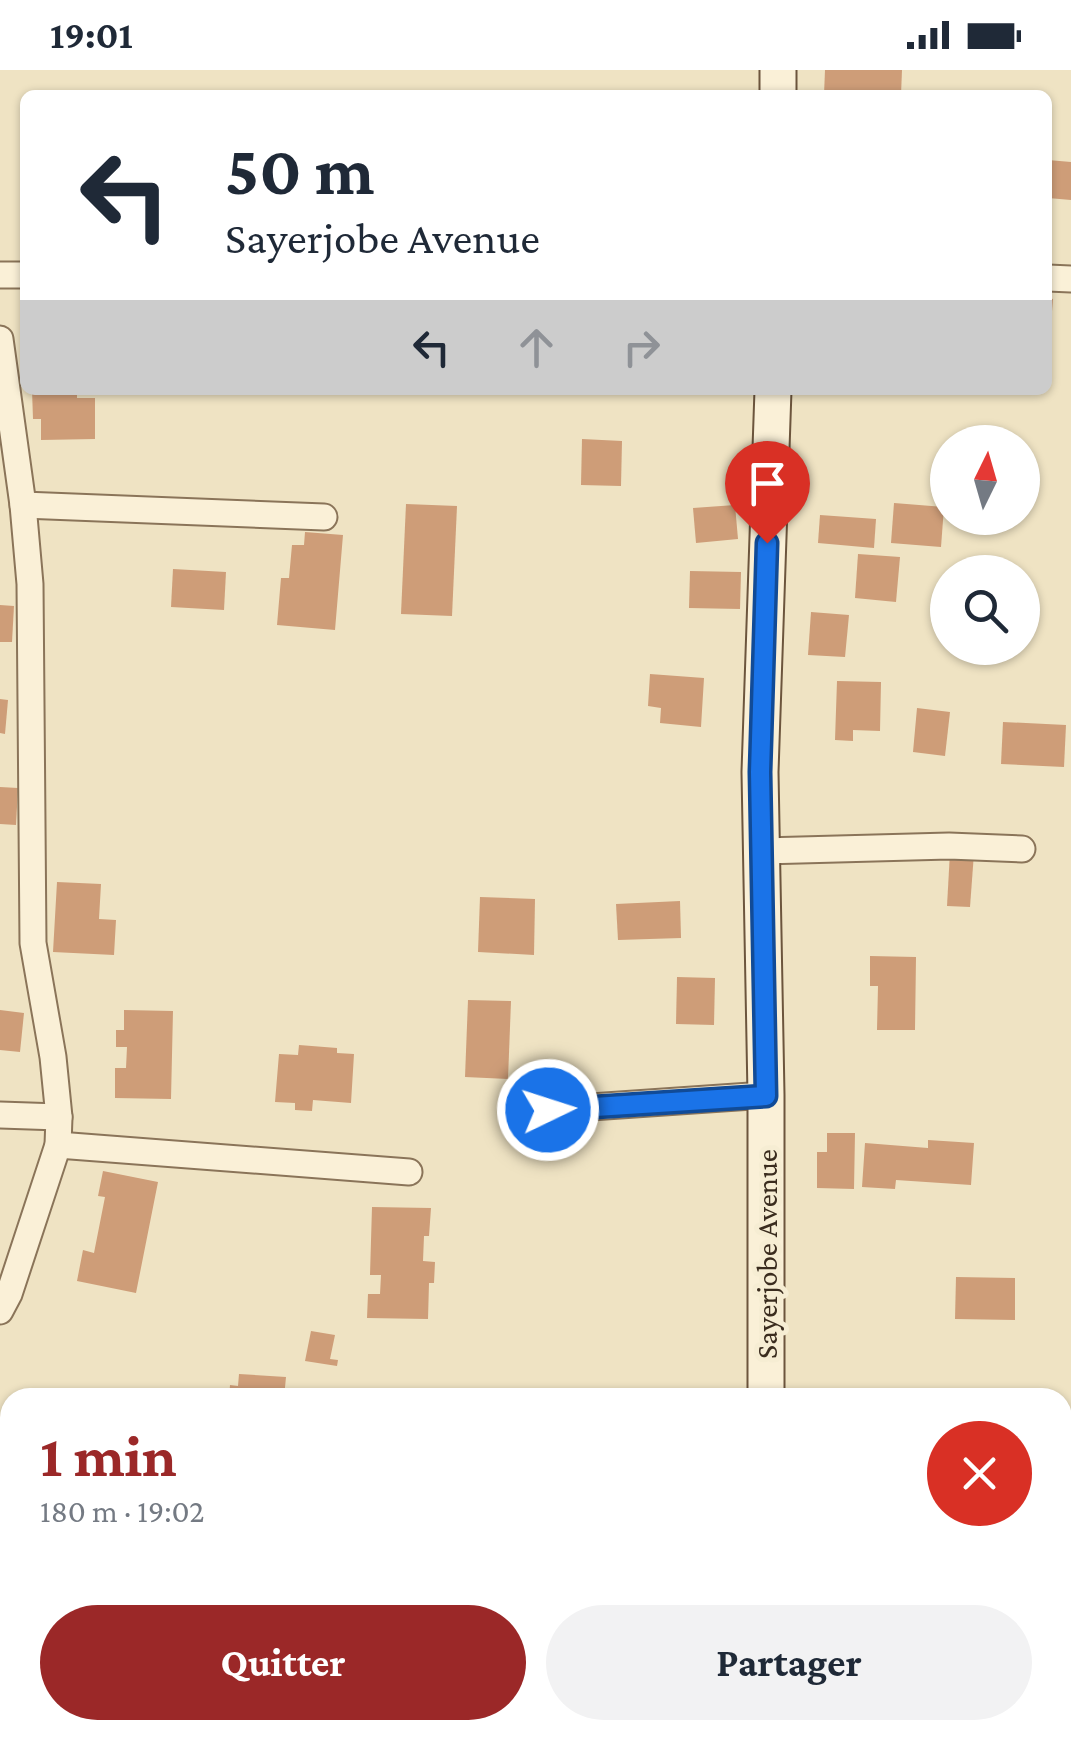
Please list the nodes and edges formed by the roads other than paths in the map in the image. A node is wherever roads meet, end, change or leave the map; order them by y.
1 (0, 339) edge
2 (772, 395) edge
3 (23, 505) junction
4 (324, 517) dead end
5 (1022, 849) dead end
6 (763, 851) junction
7 (766, 1096) junction
8 (548, 1110) dead end
9 (0, 1114) edge
10 (59, 1117) junction
11 (58, 1146) junction
12 (409, 1172) dead end
13 (0, 1311) edge
14 (766, 1388) edge

1 - 3 street
2 - 6 street, Sayerjobe Avenue
3 - 4 street
3 - 10 street
5 - 6 street
6 - 7 street, Sayerjobe Avenue
7 - 8 street
7 - 14 street, Sayerjobe Avenue
9 - 10 street
10 - 11 street
11 - 12 street
11 - 13 street

